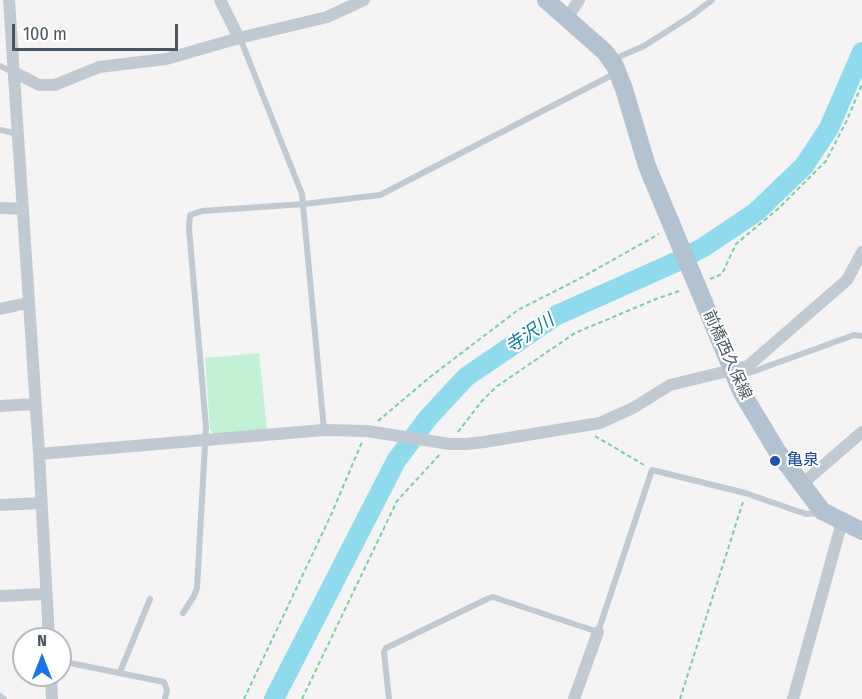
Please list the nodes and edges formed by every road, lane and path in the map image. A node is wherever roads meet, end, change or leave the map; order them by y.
1 (9, 0) edge
2 (220, 0) edge
3 (364, 0) edge
4 (546, 0) edge
5 (579, 0) edge
6 (712, 0) edge
7 (567, 18) junction
8 (239, 38) junction
9 (0, 66) edge
10 (615, 66) junction
11 (14, 72) junction
12 (862, 84) edge
13 (0, 130) edge
14 (18, 134) junction
15 (304, 204) junction
16 (0, 208) edge
17 (22, 209) junction
18 (862, 252) edge
19 (696, 281) junction
20 (28, 303) junction
21 (0, 309) edge
22 (862, 336) edge
23 (733, 374) junction
24 (35, 404) junction
25 (0, 405) edge
26 (587, 426) junction
27 (324, 430) junction
28 (862, 432) edge
29 (206, 440) junction
30 (450, 444) junction
31 (39, 454) junction
32 (652, 470) junction
33 (801, 485) junction
34 (746, 493) junction
35 (41, 503) junction
36 (0, 505) edge
37 (822, 511) junction
38 (842, 522) junction
39 (862, 531) edge
40 (46, 594) junction
41 (0, 596) edge
42 (150, 599) dead end
43 (183, 612) dead end
44 (48, 627) edge
45 (598, 632) junction
46 (72, 663) edge
47 (120, 672) junction
48 (0, 696) edge
49 (4, 699) edge
50 (165, 699) edge
51 (302, 699) edge
52 (389, 699) edge
53 (574, 699) edge
54 (680, 699) edge
55 (793, 699) edge

1 - 11 street
2 - 8 street
3 - 8 street
4 - 7 main road
5 - 7 street
6 - 10 lane
7 - 10 main road
8 - 11 street
8 - 15 lane
9 - 11 lane
10 - 15 lane
10 - 19 main road, 前橋西久保線
11 - 14 street
12 - 19 path
13 - 14 lane
14 - 17 street
15 - 27 lane
15 - 29 lane
16 - 17 street
17 - 20 street
18 - 23 street
19 - 23 main road, 前橋西久保線
19 - 30 path
20 - 21 street
20 - 24 street
22 - 23 lane
23 - 26 street
23 - 33 main road, 前橋西久保線
24 - 25 street
24 - 31 street
26 - 30 street
26 - 32 path
27 - 29 street
27 - 30 street
28 - 33 street
29 - 31 street
29 - 43 lane
30 - 51 path
31 - 35 street
32 - 34 lane
32 - 45 lane
33 - 37 main road, 前橋西久保線
34 - 37 lane
34 - 54 path
35 - 36 street
35 - 40 street
37 - 38 main road, 前橋西久保線
38 - 39 main road, 前橋西久保線
38 - 55 street
40 - 41 street
40 - 44 street
42 - 47 lane
45 - 52 lane
45 - 53 street
46 - 47 lane
47 - 50 lane
48 - 49 lane

